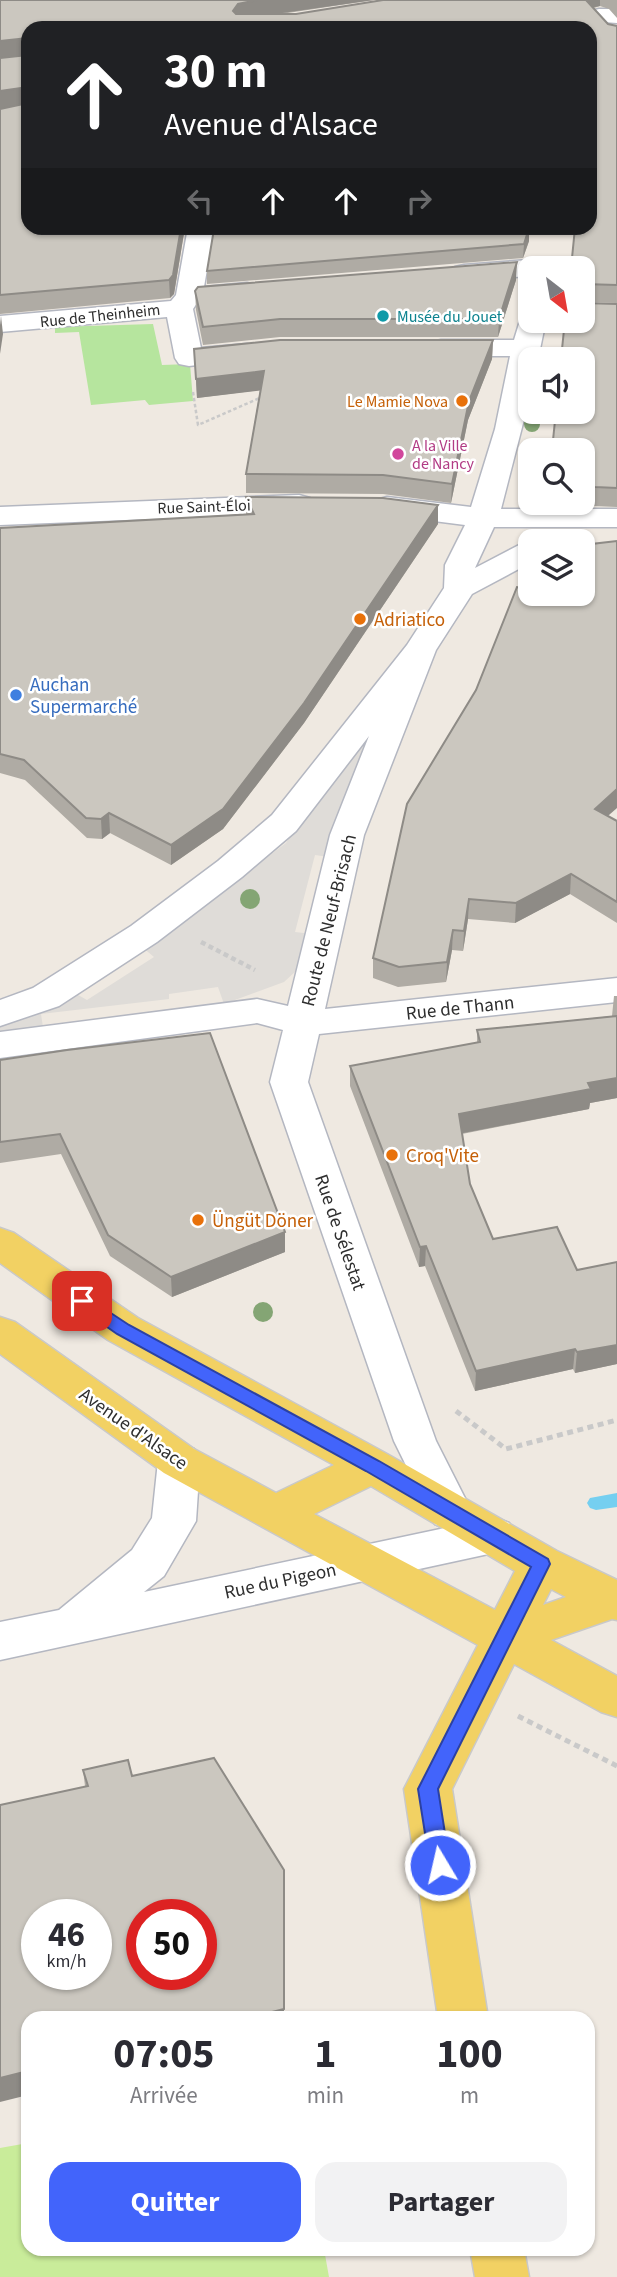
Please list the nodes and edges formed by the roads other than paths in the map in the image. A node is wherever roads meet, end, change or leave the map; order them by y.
1 (608, 16) edge
2 (617, 34) edge
3 (200, 235) edge
4 (525, 235) edge
5 (527, 256) edge
6 (518, 274) edge
7 (434, 276) edge
8 (263, 290) edge
9 (184, 302) junction
10 (0, 324) edge
11 (530, 334) edge
12 (418, 348) edge
13 (267, 350) edge
14 (595, 501) edge
15 (617, 501) edge
16 (518, 506) edge
17 (8, 510) edge
18 (483, 518) junction
19 (617, 519) edge
20 (589, 529) edge
21 (518, 557) edge
22 (491, 570) junction
23 (460, 588) junction
24 (421, 650) junction
25 (617, 990) edge
26 (0, 1014) edge
27 (303, 1022) junction
28 (0, 1045) edge
29 (0, 1243) edge
30 (0, 1333) edge
31 (415, 1441) junction
32 (179, 1461) junction
33 (372, 1466) junction
34 (450, 1512) junction
35 (275, 1513) junction
36 (493, 1535) junction
37 (365, 1562) junction
38 (541, 1564) junction
39 (615, 1600) edge
40 (68, 1626) junction
41 (503, 1638) junction
42 (0, 1642) edge
43 (617, 1698) edge
44 (462, 2011) edge
45 (499, 2256) edge
46 (502, 2277) edge

1 - 2 street
3 - 9 street
4 - 5 street
6 - 7 street
8 - 9 street, Rue de Theinheim
9 - 10 street, Rue de Theinheim
9 - 13 street
11 - 12 street
11 - 18 street, Route de Neuf-Brisach
14 - 15 street
16 - 18 street
17 - 18 street, Rue Saint-Éloi
18 - 19 street, Rue Saint-Éloi
18 - 22 street
18 - 23 street, Route de Neuf-Brisach
19 - 20 street
21 - 22 street, Route de Neuf-Brisach
22 - 23 street, Route de Neuf-Brisach
23 - 24 street, Route de Neuf-Brisach
24 - 26 street, Route de Neuf-Brisach
24 - 27 street, Route de Neuf-Brisach
25 - 27 street, Rue de Thann
27 - 28 street, Route de Neuf-Brisach
27 - 31 street, Rue de Sélestat
29 - 33 main road
30 - 32 main road, Avenue d'Alsace
31 - 33 street
31 - 34 street, Rue de Sélestat
32 - 35 main road, Avenue d'Alsace
32 - 40 street, Rue du Pigeon
33 - 34 main road
33 - 35 main road
34 - 36 main road
35 - 37 main road, Avenue d'Alsace
36 - 37 street, Rue du Pigeon
36 - 38 main road
37 - 40 street, Rue du Pigeon
37 - 41 main road, Avenue d'Alsace
38 - 39 main road
38 - 41 main road
39 - 41 main road
40 - 42 street, Rue du Pigeon
41 - 43 main road, Avenue d'Alsace
41 - 44 main road
45 - 46 main road

